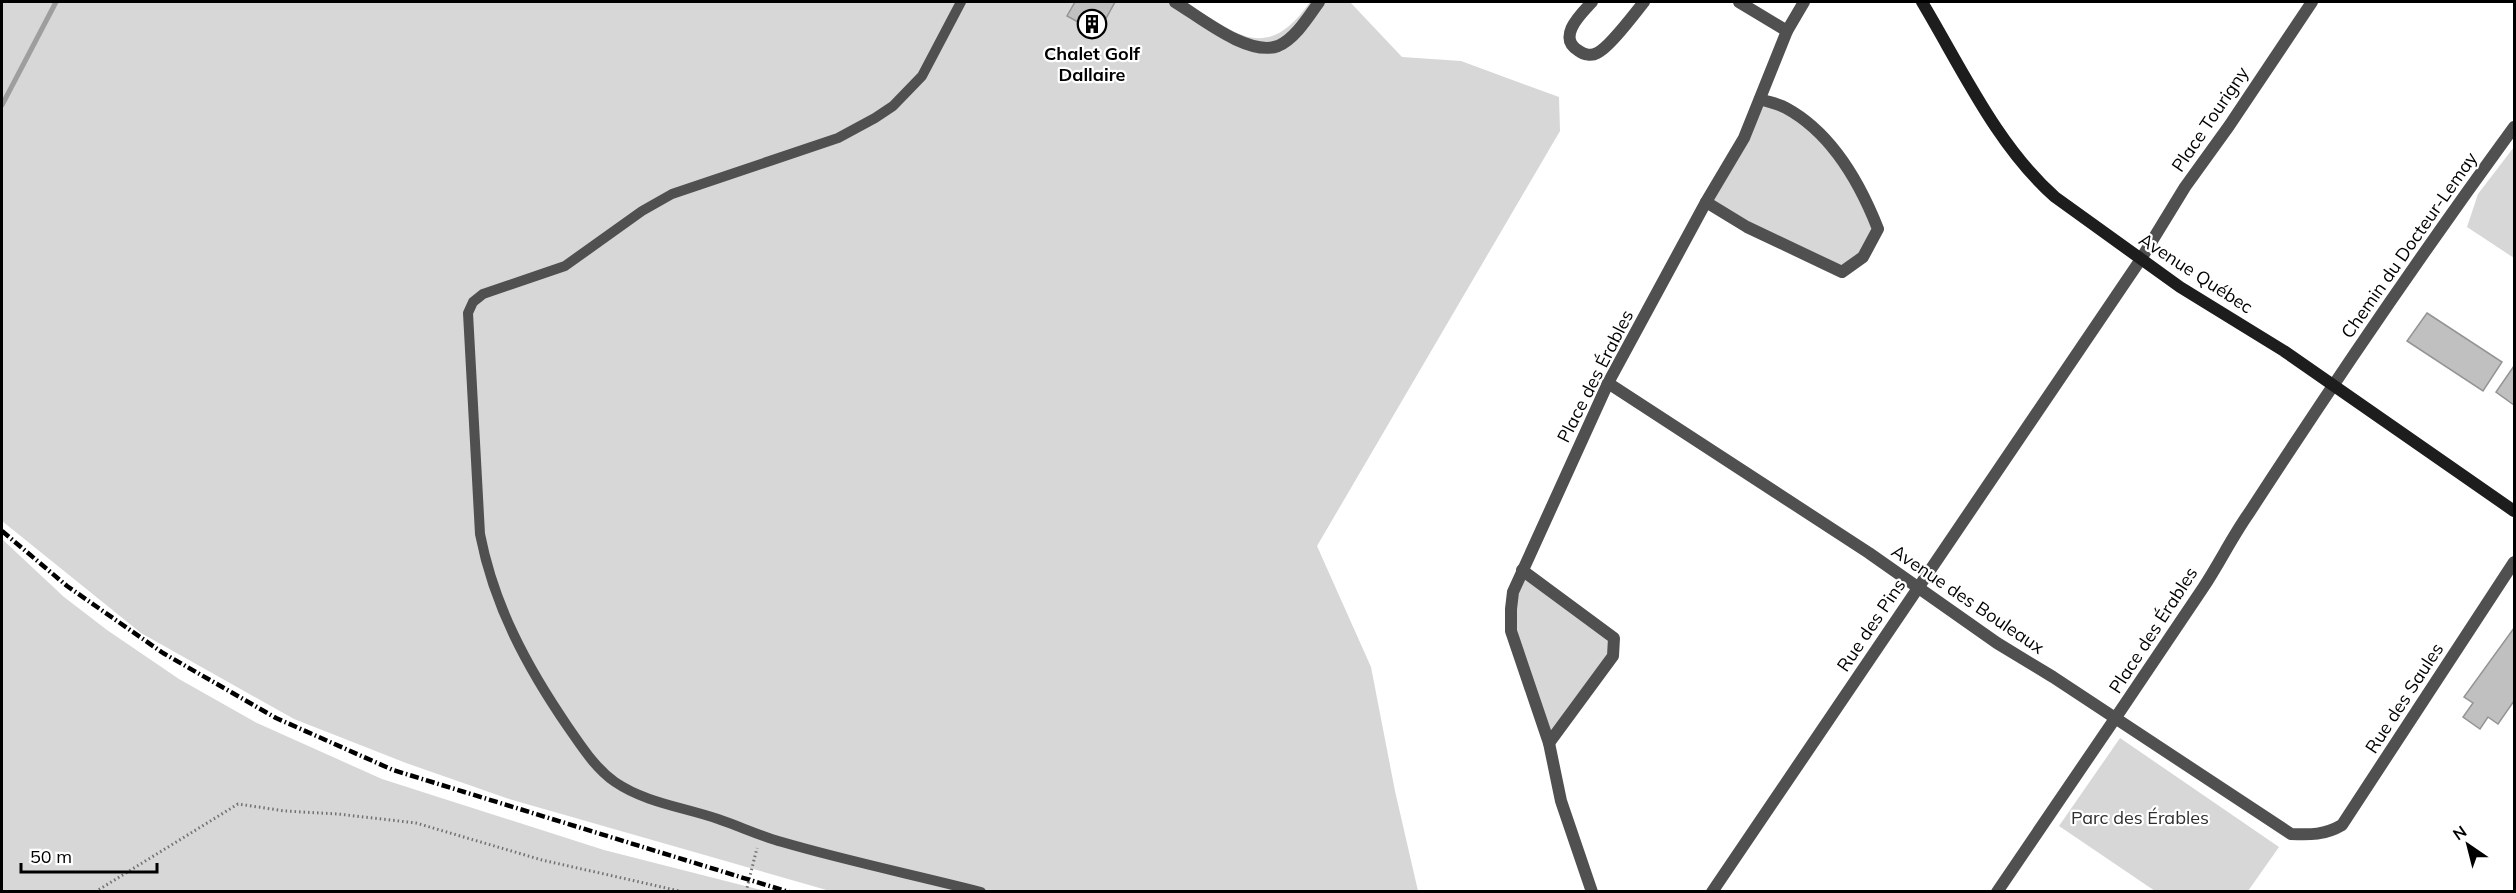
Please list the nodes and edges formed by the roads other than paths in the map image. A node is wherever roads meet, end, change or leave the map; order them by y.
1 (961, 2) edge
2 (1175, 2) edge
3 (1319, 2) edge
4 (1592, 2) edge
5 (1644, 2) edge
6 (1739, 2) edge
7 (1803, 2) edge
8 (1922, 2) edge
9 (2312, 2) edge
10 (1787, 31) junction
11 (1760, 99) junction
12 (2514, 127) edge
13 (1706, 202) junction
14 (2140, 260) junction
15 (1608, 383) junction
16 (2335, 386) junction
17 (2514, 512) edge
18 (2514, 562) edge
19 (1522, 570) junction
20 (1918, 588) junction
21 (2116, 719) junction
22 (1549, 743) junction
23 (2310, 835) joint
24 (981, 891) edge
25 (1592, 891) edge
26 (1712, 891) edge
27 (1997, 891) edge

1 - 24 lane
2 - 3 street
4 - 5 street
6 - 10 street
7 - 10 street, Place des Érables
8 - 14 street, Avenue Québec
9 - 14 street, Place Tourigny
10 - 11 street, Place des Érables
11 - 13 street, Place des Érables
11 - 13 street
12 - 16 street, Chemin du Docteur-Lemay
13 - 15 street, Place des Érables
14 - 16 street, Avenue Québec
14 - 20 street, Rue des Pins
15 - 19 street, Place des Érables
15 - 20 street, Avenue des Bouleaux
16 - 17 street, Avenue Québec
16 - 21 street, Place des Érables
18 - 23 street, Rue des Saules
19 - 22 street, Place des Érables
19 - 22 street
20 - 21 street, Avenue des Bouleaux
20 - 26 street, Rue des Pins
21 - 23 street, Avenue des Bouleaux
21 - 27 street, Place des Érables
22 - 25 street, Place des Érables

